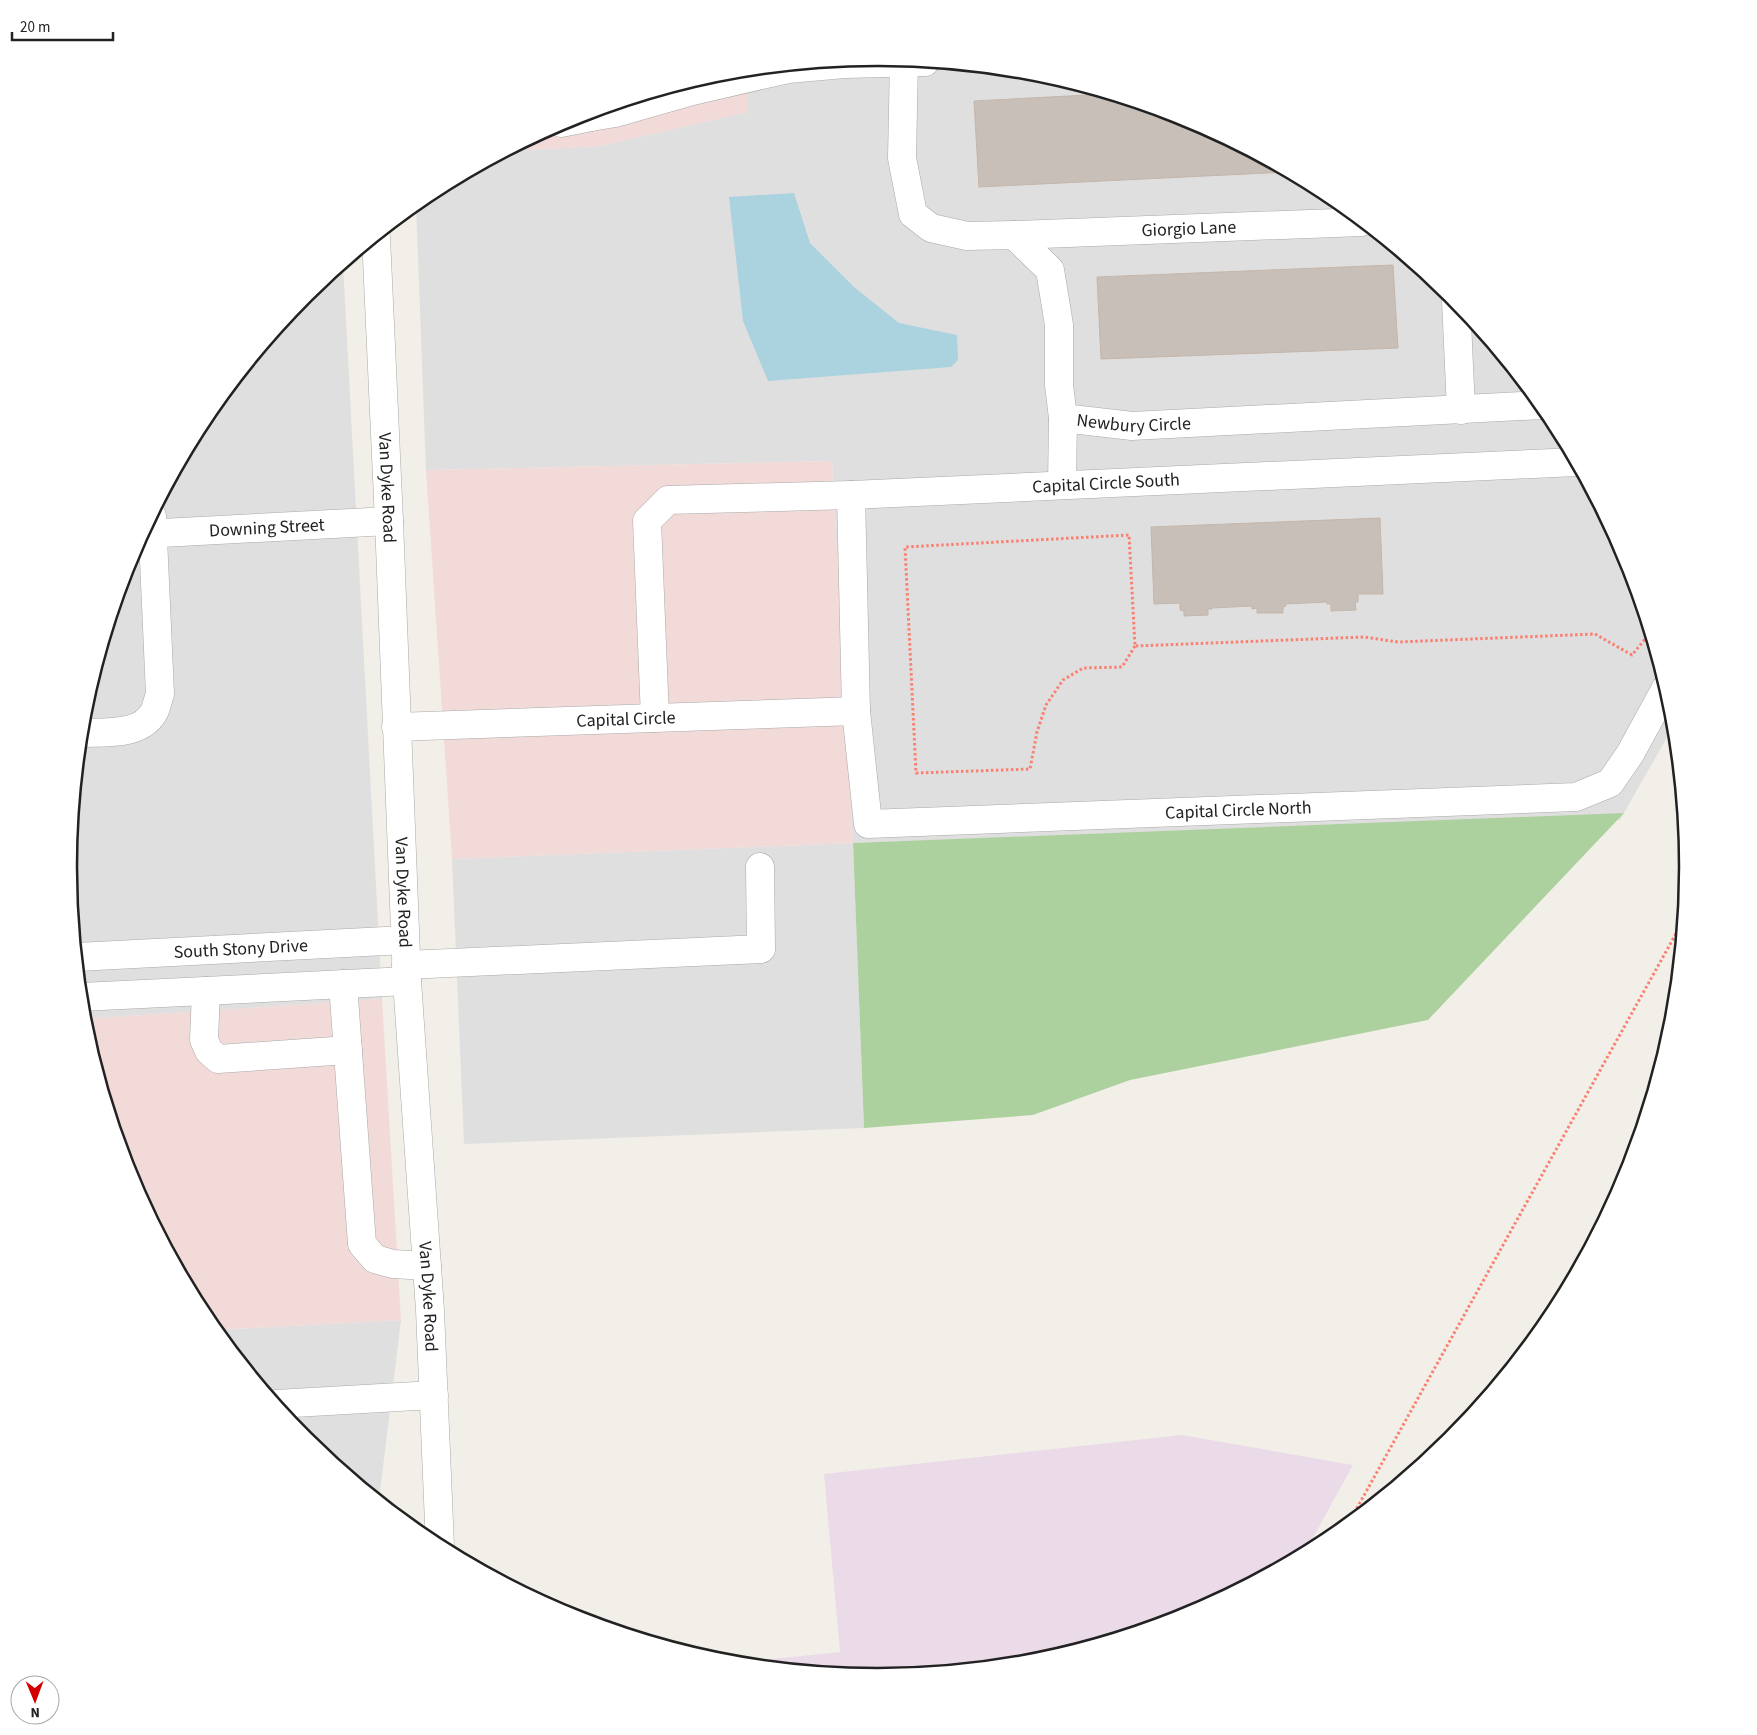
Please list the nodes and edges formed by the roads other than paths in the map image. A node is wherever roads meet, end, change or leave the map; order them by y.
1 (911, 67) edge
2 (672, 94) edge
3 (609, 113) edge
4 (1353, 222) edge
5 (1014, 235) junction
6 (376, 244) edge
7 (1457, 313) edge
8 (1534, 406) edge
9 (1462, 410) junction
10 (1063, 418) junction
11 (1569, 462) edge
12 (1062, 485) junction
13 (851, 495) junction
14 (389, 521) junction
15 (153, 528) edge
16 (150, 536) edge
17 (1661, 697) edge
18 (856, 711) junction
19 (654, 718) junction
20 (396, 726) junction
21 (89, 733) edge
22 (760, 867) dead end
23 (82, 956) edge
24 (406, 962) junction
25 (343, 984) junction
26 (206, 991) junction
27 (88, 997) edge
28 (348, 1050) junction
29 (427, 1266) junction
30 (434, 1395) junction
31 (283, 1404) edge
32 (440, 1538) edge

1 - 5 street
2 - 3 street
4 - 5 street, Giorgio Lane
5 - 10 street, Newbury Circle
6 - 14 street, Van Dyke Road
7 - 9 street
8 - 9 street, Newbury Circle
9 - 10 street, Newbury Circle
10 - 12 street
11 - 12 street, Capital Circle South
12 - 13 street, Capital Circle South
13 - 18 street
13 - 19 street, Capital Circle South
14 - 15 street, Downing Street
14 - 20 street, Van Dyke Road
16 - 21 street
17 - 18 street, Capital Circle North
18 - 19 street, Capital Circle
19 - 20 street, Capital Circle
20 - 24 street, Van Dyke Road
22 - 24 street
23 - 24 street, South Stony Drive
24 - 25 street
24 - 29 street, Van Dyke Road
25 - 26 street
25 - 28 street
26 - 27 street
26 - 28 street
28 - 29 street
29 - 30 street, Van Dyke Road
30 - 31 street
30 - 32 street, Van Dyke Road

